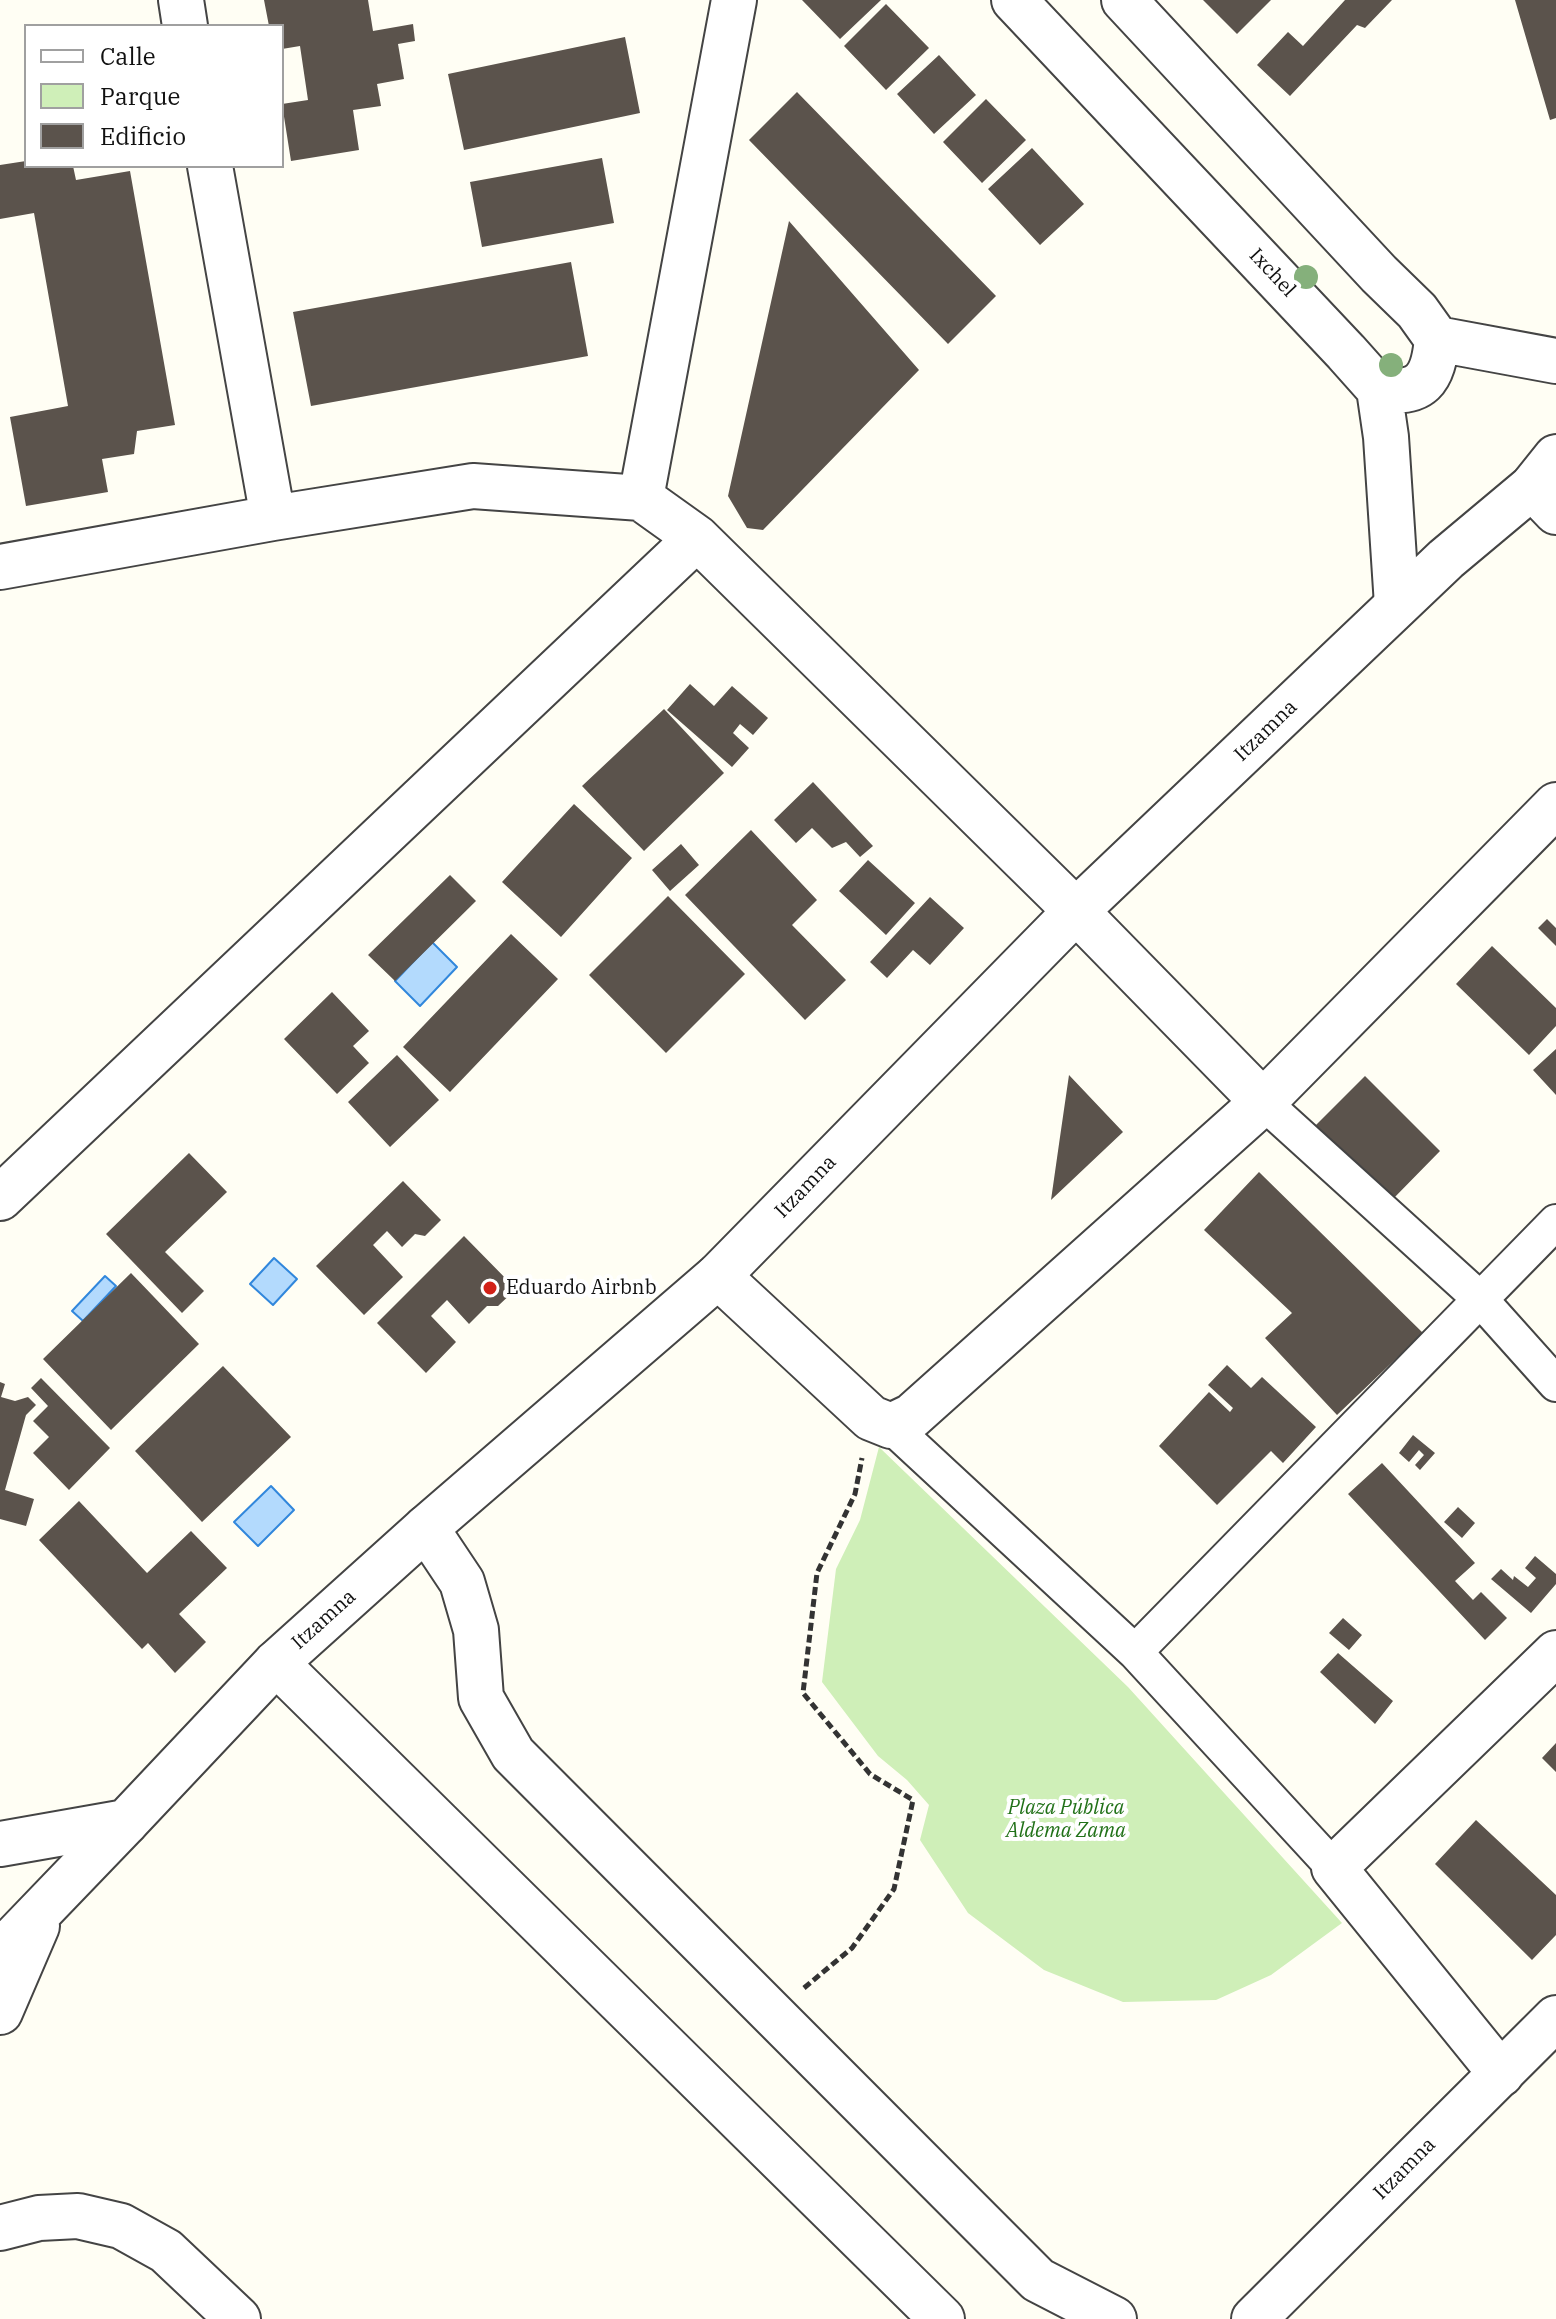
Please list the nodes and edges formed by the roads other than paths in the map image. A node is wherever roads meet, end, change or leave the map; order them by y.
1 (181, 0) edge
2 (734, 0) edge
3 (1014, 0) edge
4 (1124, 0) edge
5 (185, 24) edge
6 (210, 168) edge
7 (1437, 339) junction
8 (1556, 361) edge
9 (1379, 389) junction
10 (1548, 486) edge
11 (641, 498) junction
12 (273, 518) junction
13 (697, 538) junction
14 (0, 567) edge
15 (1397, 605) junction
16 (1556, 805) edge
17 (1076, 911) junction
18 (1263, 1102) junction
19 (0, 1198) edge
20 (1556, 1222) edge
21 (718, 1276) junction
22 (1479, 1298) junction
23 (1556, 1384) edge
24 (881, 1422) junction
25 (426, 1528) junction
26 (1135, 1652) junction
27 (1556, 1653) edge
28 (276, 1663) junction
29 (126, 1822) junction
30 (0, 1844) edge
31 (1334, 1868) junction
32 (45, 1906) junction
33 (0, 1953) edge
34 (0, 2012) edge
35 (1556, 2018) edge
36 (1501, 2074) junction
37 (0, 2228) edge
38 (238, 2319) edge
39 (942, 2319) edge
40 (1114, 2319) edge
41 (1254, 2319) edge

1 - 5 street
2 - 11 street
3 - 9 street, Ixchel
4 - 7 street
6 - 12 street
7 - 8 street
7 - 9 street
9 - 15 street
10 - 15 street, Itzamna
11 - 12 street
11 - 13 street
12 - 14 street
13 - 17 street
13 - 19 street
15 - 17 street, Itzamna
16 - 18 street
17 - 18 street
17 - 21 street, Itzamna
18 - 22 street
18 - 24 street
20 - 22 street
21 - 24 street
21 - 25 street, Itzamna
22 - 23 street
22 - 26 street
24 - 26 street
25 - 28 street, Itzamna
25 - 40 street
26 - 31 street
27 - 31 street
28 - 29 street, Itzamna
28 - 39 street
29 - 30 street
29 - 32 street, Itzamna
31 - 36 street
32 - 33 street, Itzamna
32 - 34 street
35 - 36 street, Itzamna
36 - 41 street, Itzamna
37 - 38 street

